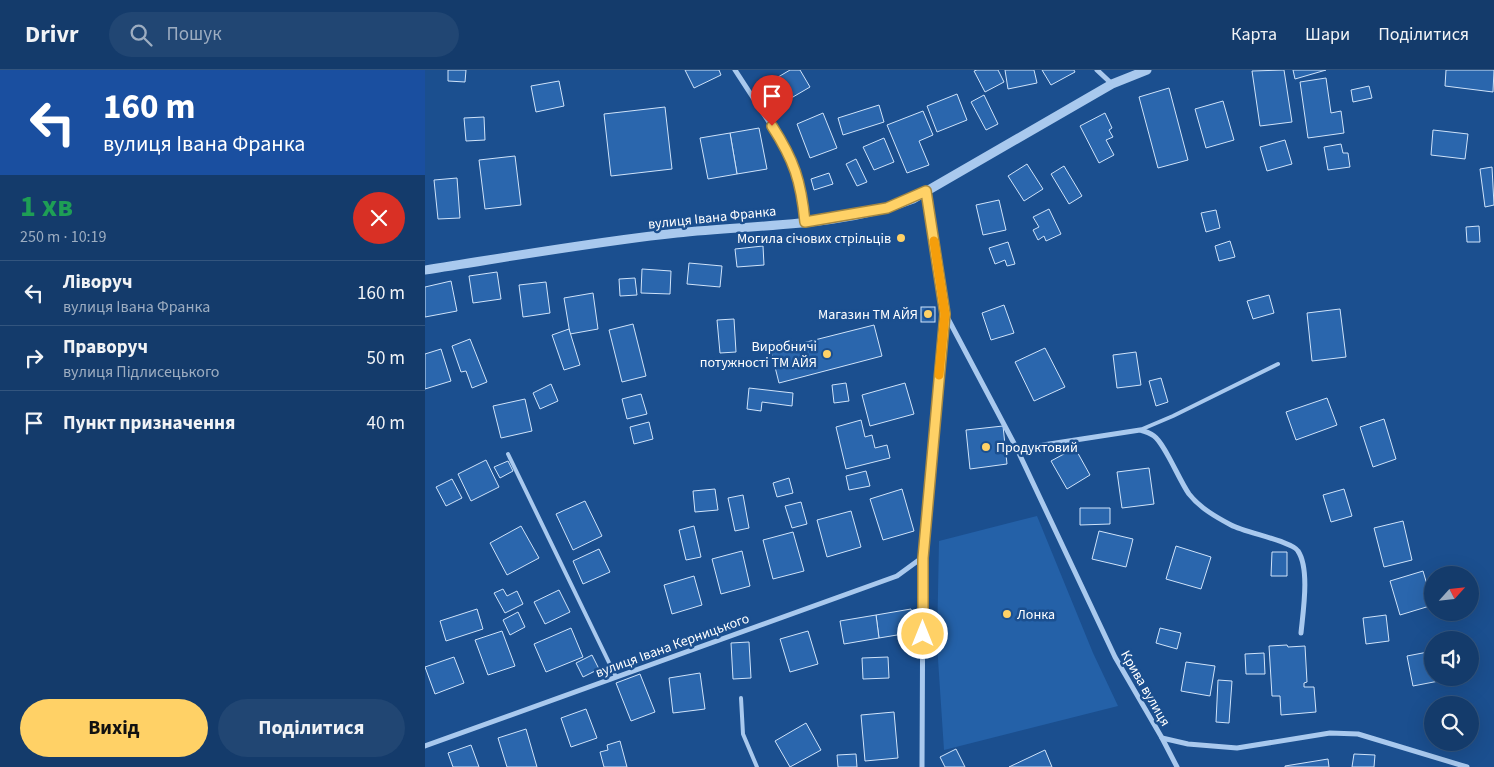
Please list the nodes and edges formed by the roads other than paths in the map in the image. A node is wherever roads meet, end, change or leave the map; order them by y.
1 (735, 70) edge
2 (1097, 70) edge
3 (1147, 70) edge
4 (1112, 84) junction
5 (926, 191) junction
6 (805, 222) junction
7 (425, 270) edge
8 (945, 314) junction
9 (1278, 364) dead end
10 (1140, 430) junction
11 (1017, 449) junction
12 (508, 454) dead end
13 (923, 558) junction
14 (1301, 633) dead end
15 (616, 677) junction
16 (741, 698) dead end
17 (1162, 738) junction
18 (425, 746) edge
19 (757, 767) edge
20 (922, 767) edge
21 (1177, 767) edge
22 (1467, 767) edge

1 - 6 street
2 - 4 street
3 - 4 street, вулиця Івана Франка
4 - 5 street, вулиця Івана Франка
5 - 6 street, вулиця Івана Франка
5 - 8 street
6 - 7 street, вулиця Івана Франка
8 - 11 street, Крива вулиця
8 - 13 street
9 - 10 lane
10 - 11 street
10 - 14 street
11 - 17 street, Крива вулиця
12 - 15 lane
13 - 15 street, вулиця Івана Керницького
13 - 20 street
15 - 18 street, вулиця Івана Керницького
16 - 19 lane
17 - 21 street
17 - 22 street, Крива вулиця

